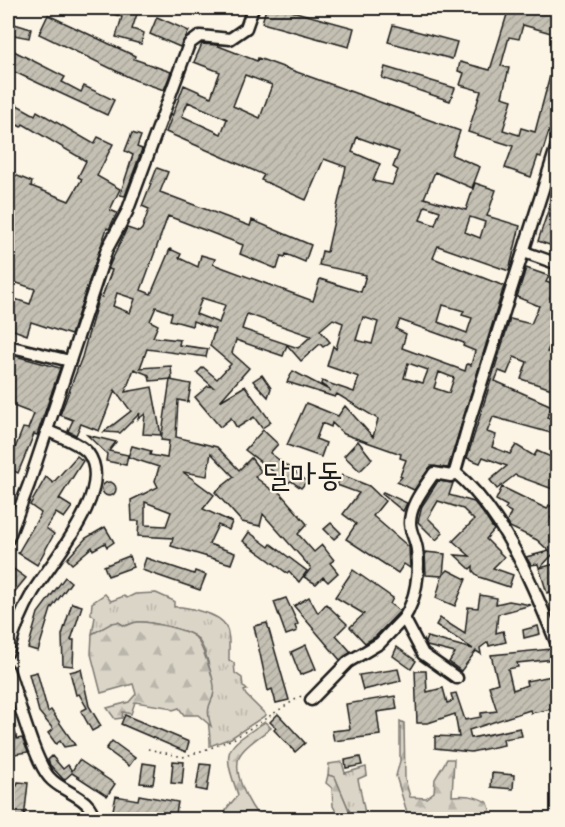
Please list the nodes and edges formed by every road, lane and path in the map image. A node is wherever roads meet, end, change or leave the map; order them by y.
1 (253, 8) edge
2 (558, 142) edge
3 (524, 252) junction
4 (558, 264) edge
5 (8, 346) edge
6 (70, 362) junction
7 (48, 431) junction
8 (456, 472) junction
9 (8, 539) edge
10 (404, 618) junction
11 (558, 648) edge
12 (8, 652) edge
13 (8, 670) edge
14 (457, 678) dead end
15 (309, 696) joint
16 (148, 749) dead end
17 (94, 819) edge

1 - 6 street
2 - 3 street
3 - 4 street
3 - 8 street
5 - 6 street
6 - 7 street
7 - 9 street
7 - 12 street
8 - 10 street
8 - 11 street
10 - 14 street
10 - 15 street
13 - 17 street
15 - 16 path

